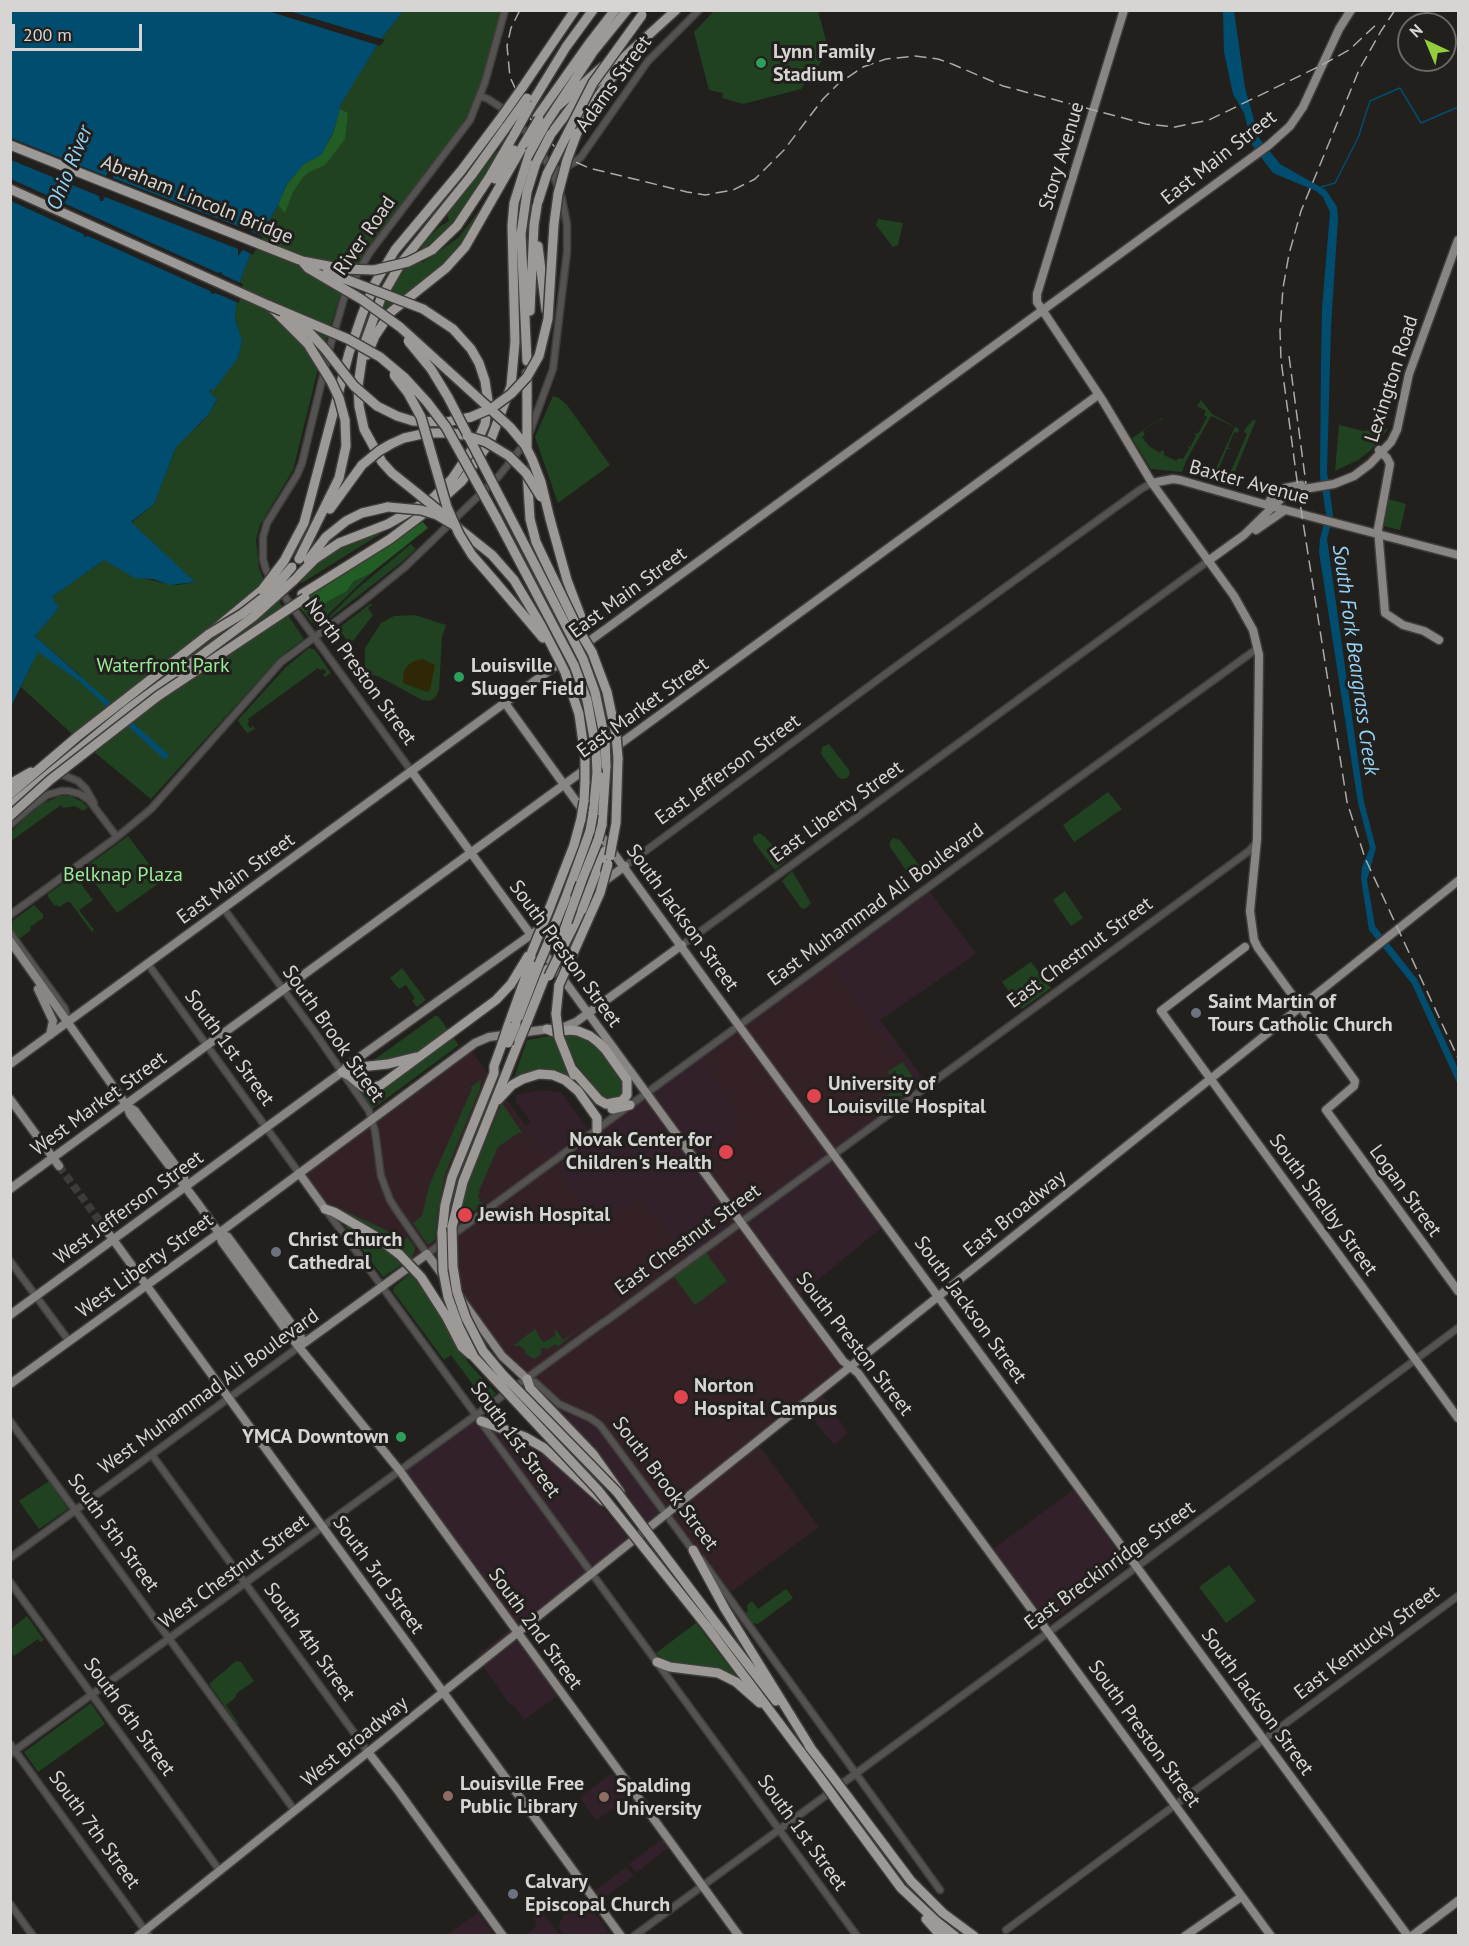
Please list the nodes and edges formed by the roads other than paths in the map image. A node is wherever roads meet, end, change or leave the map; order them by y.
1 (505, 10) edge
2 (575, 10) edge
3 (592, 10) edge
4 (615, 10) edge
5 (627, 10) edge
6 (671, 10) edge
7 (676, 10) edge
8 (699, 10) edge
9 (1124, 10) edge
10 (1351, 10) edge
11 (644, 13) edge
12 (660, 27) junction
13 (480, 96) junction
14 (557, 107) junction
15 (541, 118) junction
16 (516, 136) junction
17 (10, 145) edge
18 (553, 173) junction
19 (10, 189) edge
20 (538, 204) junction
21 (1458, 240) edge
22 (302, 261) junction
23 (270, 306) junction
24 (377, 309) junction
25 (1041, 311) junction
26 (283, 319) junction
27 (545, 333) junction
28 (366, 349) junction
29 (527, 361) junction
30 (1098, 395) junction
31 (1380, 452) junction
32 (1152, 483) junction
33 (415, 491) junction
34 (1271, 506) junction
35 (1285, 510) junction
36 (550, 519) junction
37 (457, 526) junction
38 (1378, 534) junction
39 (1244, 535) junction
40 (1227, 548) junction
41 (1458, 555) edge
42 (299, 559) junction
43 (1208, 561) junction
44 (288, 564) junction
45 (293, 581) junction
46 (282, 593) joint
47 (303, 596) junction
48 (1234, 596) junction
49 (314, 637) junction
50 (1439, 640) dead end
51 (1258, 648) junction
52 (592, 652) junction
53 (555, 654) junction
54 (579, 662) junction
55 (179, 672) junction
56 (505, 703) junction
57 (39, 769) junction
58 (412, 772) junction
59 (10, 784) edge
60 (566, 785) junction
61 (10, 794) edge
62 (10, 807) edge
63 (95, 807) junction
64 (10, 816) edge
65 (10, 825) edge
66 (117, 837) junction
67 (1257, 843) junction
68 (471, 853) junction
69 (608, 857) junction
70 (625, 866) junction
71 (1458, 881) edge
72 (1251, 890) junction
73 (224, 909) junction
74 (10, 915) edge
75 (10, 933) edge
76 (531, 934) junction
77 (10, 941) edge
78 (556, 945) junction
79 (682, 945) junction
80 (1245, 947) junction
81 (531, 954) junction
82 (148, 964) junction
83 (546, 970) junction
84 (1286, 986) junction
85 (284, 990) junction
86 (1301, 1007) junction
87 (55, 1014) junction
88 (588, 1014) junction
89 (67, 1023) junction
90 (512, 1025) junction
91 (740, 1025) junction
92 (547, 1029) junction
93 (49, 1035) junction
94 (207, 1046) junction
95 (422, 1055) junction
96 (10, 1064) edge
97 (572, 1069) junction
98 (629, 1070) junction
99 (342, 1072) junction
100 (1210, 1079) junction
101 (505, 1086) junction
102 (646, 1093) junction
103 (10, 1099) edge
104 (630, 1105) junction
105 (127, 1106) junction
106 (617, 1108) junction
107 (372, 1120) junction
108 (267, 1128) junction
109 (597, 1130) junction
110 (834, 1153) junction
111 (56, 1162) junction
112 (299, 1173) junction
113 (185, 1187) junction
114 (10, 1189) edge
115 (325, 1209) junction
116 (740, 1222) junction
117 (219, 1233) junction
118 (111, 1237) junction
119 (427, 1254) junction
120 (10, 1262) edge
121 (146, 1285) junction
122 (382, 1287) junction
123 (1458, 1291) edge
124 (36, 1296) junction
125 (939, 1296) junction
126 (10, 1315) edge
127 (1458, 1328) edge
128 (69, 1341) junction
129 (300, 1346) junction
130 (474, 1357) junction
131 (1416, 1360) junction
132 (850, 1367) junction
133 (527, 1379) junction
134 (10, 1384) edge
135 (229, 1399) junction
136 (479, 1418) junction
137 (1458, 1418) edge
138 (10, 1421) edge
139 (152, 1455) junction
140 (400, 1471) junction
141 (75, 1510) junction
142 (666, 1514) junction
143 (626, 1523) junction
144 (641, 1523) junction
145 (322, 1527) junction
146 (693, 1550) junction
147 (10, 1558) edge
148 (1137, 1566) junction
149 (592, 1573) junction
150 (10, 1582) edge
151 (245, 1583) junction
152 (1458, 1596) edge
153 (712, 1625) junction
154 (518, 1632) junction
155 (1048, 1632) junction
156 (170, 1639) junction
157 (657, 1662) junction
158 (752, 1670) junction
159 (443, 1692) junction
160 (93, 1695) junction
161 (767, 1697) junction
162 (1265, 1740) junction
163 (10, 1744) edge
164 (368, 1752) junction
165 (13, 1753) edge
166 (855, 1773) junction
167 (1176, 1806) junction
168 (295, 1811) junction
169 (779, 1829) junction
170 (220, 1870) junction
171 (702, 1885) junction
172 (940, 1890) dead end
173 (1241, 1897) junction
174 (1458, 1901) edge
175 (10, 1904) edge
176 (937, 1920) junction
177 (1006, 1930) dead end
178 (144, 1934) edge
179 (33, 1935) edge
180 (503, 1935) edge
181 (621, 1935) edge
182 (634, 1935) edge
183 (739, 1935) edge
184 (857, 1935) edge
185 (941, 1935) edge
186 (955, 1935) edge
187 (974, 1935) edge
188 (1185, 1935) edge
189 (1271, 1935) edge
190 (1410, 1935) edge

1 - 13 street, River Road
2 - 16 highway, bridge
3 - 16 highway, bridge
4 - 15 highway
5 - 14 highway
6 - 14 highway
7 - 12 highway
8 - 18 street, Adams Street
9 - 25 main road, Story Avenue
10 - 25 main road, East Main Street
11 - 20 highway, bridge
12 - 27 highway, bridge
12 - 29 highway, bridge
13 - 18 street
13 - 46 street, River Road
14 - 15 highway
15 - 16 highway, bridge
15 - 16 highway, bridge
16 - 22 highway, bridge
16 - 33 highway
16 - 33 highway
16 - 44 highway
16 - 47 highway
17 - 22 highway, Abraham Lincoln Bridge
18 - 49 street
19 - 23 highway
20 - 27 highway, bridge
20 - 29 highway
21 - 31 main road, Lexington Road
22 - 24 highway, bridge
22 - 45 highway, bridge
23 - 26 highway, bridge
23 - 28 highway, bridge
24 - 36 highway, bridge
24 - 54 highway, bridge
25 - 30 main road
25 - 56 main road, East Main Street
26 - 27 highway, bridge
26 - 42 highway, bridge
28 - 53 highway, bridge
28 - 54 highway, bridge
29 - 52 highway, bridge
30 - 32 main road
30 - 60 main road, East Market Street
31 - 34 main road, East Liberty Street
31 - 38 main road, Lexington Road
32 - 34 main road, Baxter Avenue
32 - 43 main road
32 - 70 street, East Jefferson Street
33 - 37 highway, bridge
34 - 35 main road, Baxter Avenue
34 - 39 main road, East Liberty Street
35 - 38 main road, Baxter Avenue
35 - 39 main road
36 - 42 highway, bridge
36 - 52 highway, bridge
37 - 45 highway, bridge
37 - 53 highway
38 - 41 main road, Baxter Avenue
38 - 50 main road, Lexington Road
39 - 40 main road, East Liberty Street
40 - 43 main road, East Liberty Street
40 - 48 main road
42 - 44 highway
43 - 48 main road
43 - 79 street, East Liberty Street
44 - 57 highway, bridge
45 - 55 highway, bridge
46 - 49 street, North Preston Street
47 - 55 highway, bridge
47 - 64 highway, bridge
48 - 51 main road
49 - 58 street, North Preston Street
49 - 66 street
51 - 67 main road
51 - 91 street, East Muhammad Ali Boulevard
52 - 69 highway, bridge
53 - 81 highway, bridge
54 - 78 highway, bridge
54 - 78 highway, bridge
55 - 62 highway
56 - 58 main road, East Main Street
56 - 60 main road, South Jackson Street
57 - 59 highway
57 - 61 highway
58 - 68 main road, South Preston Street
58 - 73 main road, East Main Street
60 - 68 main road, East Market Street
60 - 70 main road, South Jackson Street
62 - 63 street
63 - 65 street
63 - 66 street
66 - 74 street
67 - 72 main road
67 - 110 street, East Chestnut Street
68 - 76 main road, South Preston Street
68 - 85 main road, East Market Street
69 - 78 highway, bridge
69 - 97 highway, bridge
70 - 76 main road, East Jefferson Street
70 - 79 main road, South Jackson Street
71 - 86 main road, East Broadway
72 - 80 main road
72 - 84 main road
73 - 82 main road, East Main Street
73 - 85 street, South Brook Street
75 - 89 street
76 - 88 main road, South Preston Street
76 - 99 main road, East Jefferson Street
77 - 87 main road, South 2nd Street
78 - 83 highway
79 - 88 main road, East Liberty Street
79 - 91 main road, South Jackson Street
80 - 84 main road
80 - 100 main road, South Shelby Street
81 - 90 highway
81 - 95 highway
82 - 89 main road, East Main Street
82 - 94 street, South 1st Street
83 - 90 highway
83 - 101 highway, bridge
84 - 86 main road
85 - 94 main road, East Market Street
85 - 99 street, South Brook Street
86 - 100 main road, East Broadway
86 - 123 main road, Logan Street
87 - 89 main road, South 2nd Street
87 - 93 main road
88 - 92 main road, East Liberty Street
88 - 98 main road, South Preston Street
89 - 93 main road, East Main Street
89 - 105 main road, South 2nd Street
90 - 130 highway, bridge
91 - 102 street, East Muhammad Ali Boulevard
91 - 110 main road, South Jackson Street
92 - 97 highway
92 - 107 main road, East Liberty Street
93 - 96 main road, East Main Street
94 - 105 main road, West Market Street
94 - 108 street, South 1st Street
95 - 99 highway
95 - 99 highway
97 - 106 highway
98 - 102 main road, South Preston Street
98 - 106 highway
99 - 107 street, South Brook Street
99 - 108 main road, East Jefferson Street
100 - 125 main road, East Broadway
100 - 131 main road, South Shelby Street
101 - 109 highway
101 - 144 highway, bridge
102 - 104 street, East Muhammad Ali Boulevard
102 - 116 main road, South Preston Street
103 - 111 main road
104 - 106 highway
104 - 109 street, East Muhammad Ali Boulevard
105 - 111 main road, West Market Street
105 - 113 main road, South 2nd Street
107 - 112 main road, East Liberty Street
107 - 119 street, South Brook Street
108 - 112 street, South 1st Street
108 - 113 main road, West Jefferson Street
109 - 119 street, East Muhammad Ali Boulevard
110 - 116 street, East Chestnut Street
110 - 125 main road, South Jackson Street
111 - 114 main road, West Market Street
112 - 115 main road, South 1st Street
112 - 117 main road, West Liberty Street
113 - 117 main road, South 2nd Street
113 - 118 main road, West Jefferson Street
115 - 122 street, South 1st Street
115 - 130 highway, bridge
116 - 132 main road, South Preston Street
116 - 133 street, East Chestnut Street
117 - 121 main road, West Liberty Street
117 - 129 main road, South 2nd Street
118 - 121 main road, South 3rd Street
118 - 124 main road, West Jefferson Street
119 - 122 main road, West Muhammad Ali Boulevard
119 - 133 main road, South Brook Street
120 - 124 street
121 - 128 main road, West Liberty Street
121 - 135 main road, South 3rd Street
122 - 129 main road, West Muhammad Ali Boulevard
122 - 136 street, South 1st Street
124 - 126 main road, West Jefferson Street
124 - 128 street
125 - 132 main road, East Broadway
125 - 148 main road, South Jackson Street
127 - 131 street, East Breckinridge Street
128 - 134 main road, West Liberty Street
129 - 135 street, West Muhammad Ali Boulevard
129 - 140 main road, South 2nd Street
130 - 143 highway, bridge
131 - 137 main road, South Shelby Street
131 - 148 street, East Breckinridge Street
132 - 142 main road, East Broadway
132 - 155 main road, South Preston Street
133 - 136 street, East Chestnut Street
133 - 142 street, South Brook Street
133 - 144 highway, bridge
135 - 139 street, West Muhammad Ali Boulevard
135 - 145 main road, South 3rd Street
136 - 140 street, West Chestnut Street
136 - 143 highway, bridge
136 - 149 street, South 1st Street
138 - 141 street, South 5th Street
139 - 141 street, West Muhammad Ali Boulevard
139 - 151 street, South 4th Street
140 - 145 street, West Chestnut Street
140 - 154 main road, South 2nd Street
141 - 147 street, West Muhammad Ali Boulevard
141 - 156 street, South 5th Street
142 - 146 street, South Brook Street
142 - 149 main road, East Broadway
143 - 153 highway, bridge
144 - 153 highway, bridge
145 - 151 street, West Chestnut Street
145 - 159 main road, South 3rd Street
146 - 158 highway
146 - 166 street, South Brook Street
148 - 155 street, East Breckinridge Street
148 - 162 main road, South Jackson Street
149 - 154 main road, West Broadway
149 - 157 street, South 1st Street
150 - 160 street, South 6th Street
151 - 156 street, West Chestnut Street
151 - 164 street, South 4th Street
152 - 162 street, East Kentucky Street
153 - 158 highway
154 - 159 main road, West Broadway
154 - 171 main road, South 2nd Street
155 - 166 street, East Breckinridge Street
155 - 167 main road, South Preston Street
156 - 160 street, West Chestnut Street
156 - 168 street, South 5th Street
157 - 161 highway
157 - 169 street, South 1st Street
158 - 161 highway
158 - 161 highway
159 - 164 main road, West Broadway
159 - 181 main road, South 3rd Street
160 - 165 street, West Chestnut Street
160 - 170 street, South 6th Street
161 - 176 highway, bridge
161 - 176 highway, bridge
162 - 167 street, East Kentucky Street
162 - 190 main road, South Jackson Street
163 - 165 street, South 7th Street
164 - 168 main road, West Broadway
164 - 180 main road, South 4th Street
165 - 178 street, South 7th Street
166 - 169 street, East Breckinridge Street
166 - 172 street, South Brook Street
167 - 173 main road, South Preston Street
167 - 177 street, East Kentucky Street
168 - 170 main road, West Broadway
169 - 171 street, East Breckinridge Street
169 - 184 street, South 1st Street
170 - 178 main road, West Broadway
171 - 182 street, East Breckinridge Street
171 - 183 main road, South 2nd Street
173 - 188 main road
173 - 189 main road, South Preston Street
174 - 190 main road
175 - 179 street
176 - 185 highway
176 - 186 highway
176 - 187 highway

